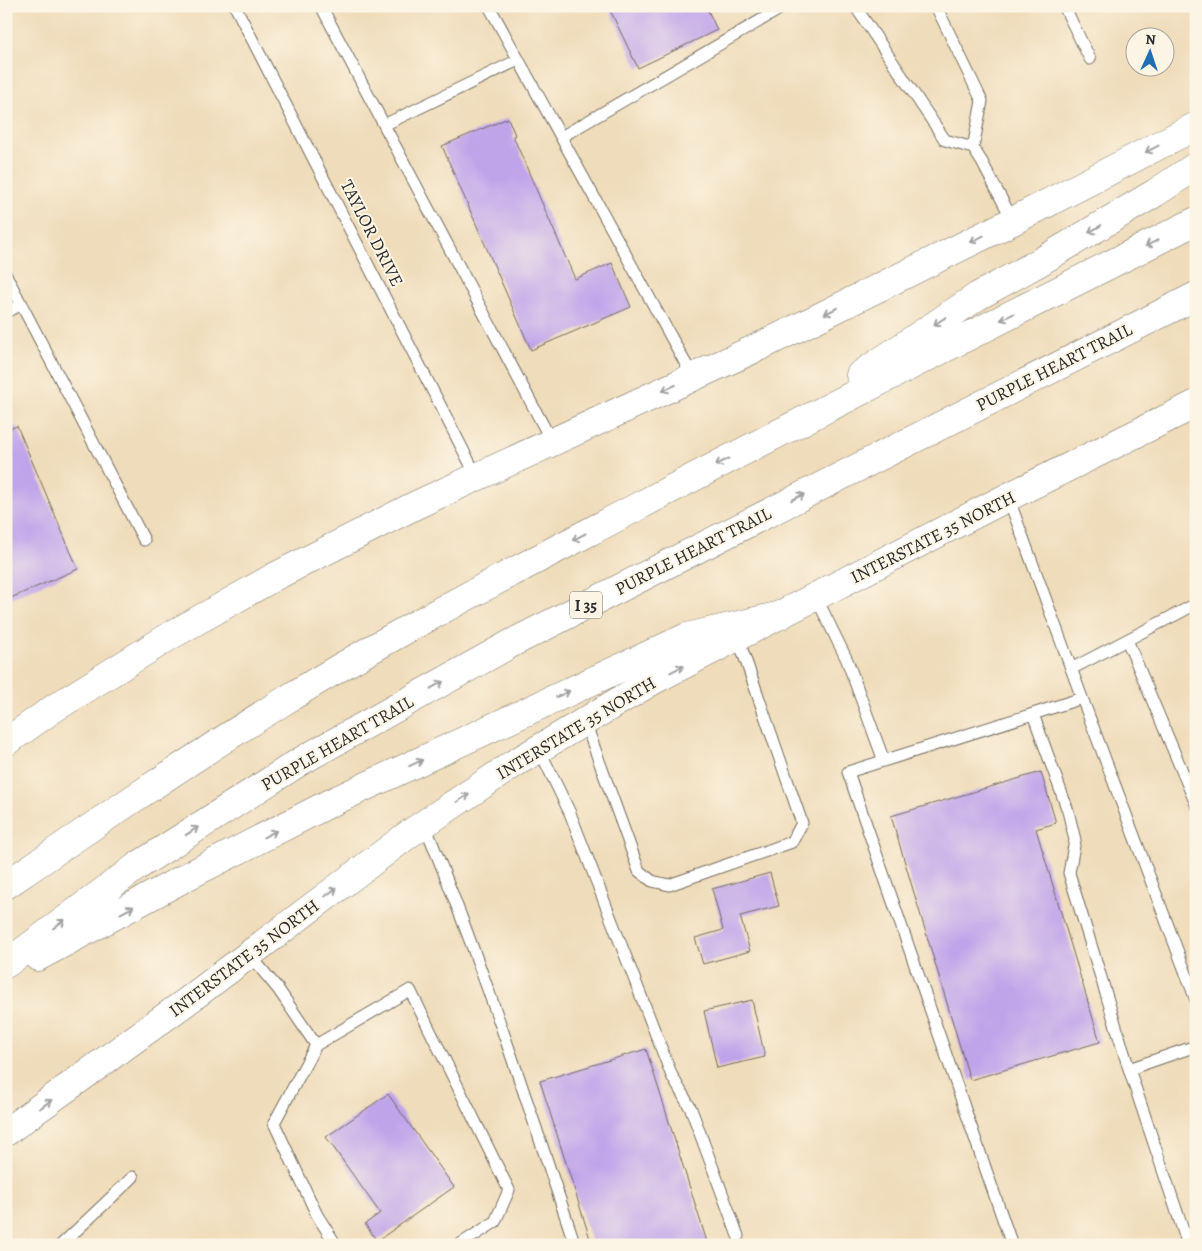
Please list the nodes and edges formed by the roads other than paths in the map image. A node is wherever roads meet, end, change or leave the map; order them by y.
1 (235, 6) edge
2 (321, 6) edge
3 (489, 6) edge
4 (785, 6) edge
5 (855, 6) edge
6 (936, 6) edge
7 (1064, 6) edge
8 (518, 60) junction
9 (1090, 60) dead end
10 (384, 125) junction
11 (1196, 126) edge
12 (561, 137) junction
13 (973, 148) junction
14 (1196, 166) edge
15 (1013, 221) junction
16 (1196, 221) edge
17 (6, 275) edge
18 (1196, 296) edge
19 (22, 304) junction
20 (6, 312) edge
21 (692, 377) junction
22 (1196, 404) edge
23 (552, 442) junction
24 (759, 443) junction
25 (477, 477) junction
26 (1008, 497) junction
27 (144, 540) dead end
28 (816, 597) junction
29 (1196, 604) edge
30 (781, 616) junction
31 (738, 638) junction
32 (1126, 640) junction
33 (1071, 669) junction
34 (1082, 698) junction
35 (1033, 714) junction
36 (585, 722) junction
37 (6, 742) edge
38 (539, 749) junction
39 (884, 761) junction
40 (1196, 804) edge
41 (424, 823) junction
42 (6, 885) edge
43 (249, 954) junction
44 (6, 964) edge
45 (6, 974) edge
46 (1196, 1000) edge
47 (316, 1045) junction
48 (1196, 1046) edge
49 (1129, 1069) junction
50 (6, 1132) edge
51 (133, 1176) dead end
52 (738, 1236) dead end
53 (61, 1245) edge
54 (336, 1245) edge
55 (459, 1245) edge
56 (575, 1245) edge
57 (1012, 1245) edge
58 (1188, 1245) edge

1 - 25 lane, TAYLOR DRIVE
2 - 10 lane
3 - 8 lane
4 - 12 lane
5 - 13 lane
6 - 13 lane
7 - 9 lane
8 - 10 lane
8 - 12 lane
10 - 23 lane
11 -> 15 main road
12 - 21 lane
13 - 15 lane
14 -> 24 main road
15 -> 21 main road
16 -> 24 main road
17 - 19 lane
44 -> 18 main road, PURPLE HEART TRAIL / I 35
19 - 20 lane
19 - 27 lane
21 -> 23 main road
22 - 26 main road, INTERSTATE 35 NORTH
23 - 25 main road
24 -> 42 main road
25 - 37 main road
26 - 28 main road, INTERSTATE 35 NORTH
26 - 33 lane
28 - 30 main road, INTERSTATE 35 NORTH
28 - 39 lane
29 - 32 lane
30 - 31 main road, INTERSTATE 35 NORTH
45 -> 30 main road
36 -> 31 main road, INTERSTATE 35 NORTH
31 - 36 lane
32 - 33 lane
32 - 40 lane
33 - 34 lane
34 - 35 lane
34 - 46 lane
35 - 39 lane
35 - 49 lane
36 - 38 main road, INTERSTATE 35 NORTH
41 -> 38 main road, INTERSTATE 35 NORTH
38 - 52 lane
39 - 57 lane
43 -> 41 main road, INTERSTATE 35 NORTH
41 - 56 lane
43 - 47 lane
50 -> 43 main road, INTERSTATE 35 NORTH
47 - 54 lane
47 - 55 lane
48 - 49 lane
49 - 58 lane
51 - 53 lane

